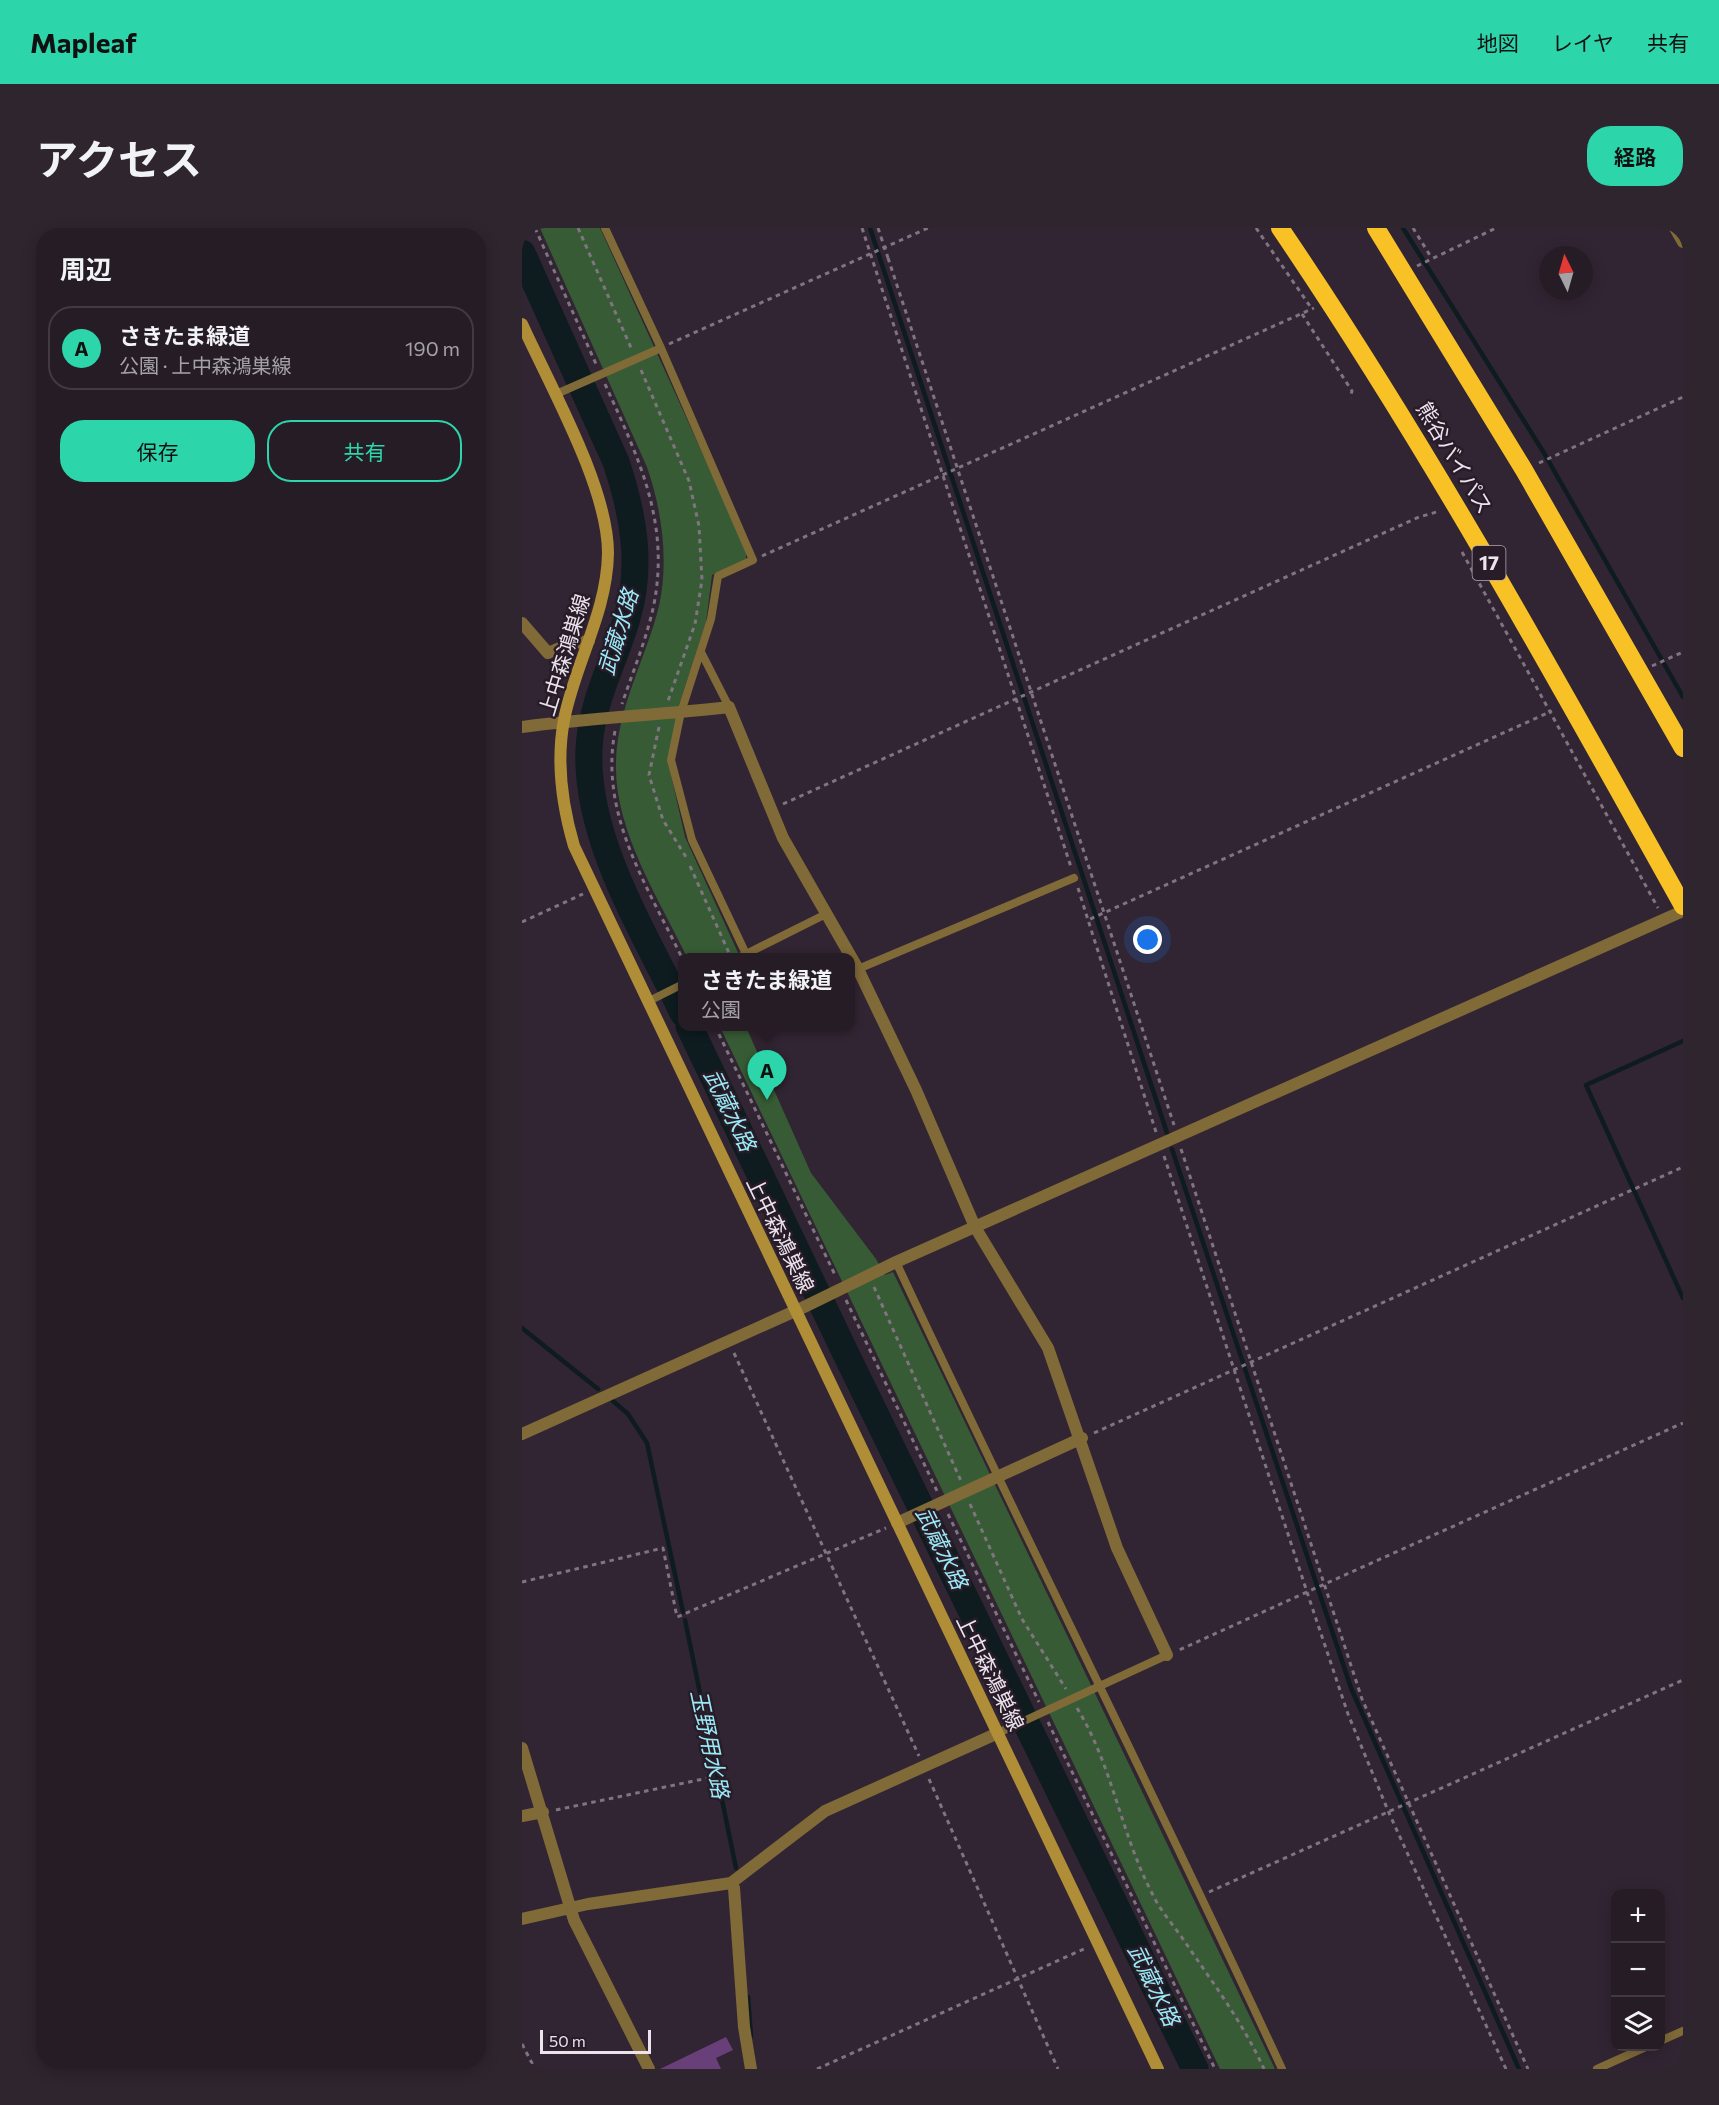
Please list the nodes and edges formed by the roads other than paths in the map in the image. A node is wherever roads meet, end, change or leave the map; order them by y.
1 (605, 228) edge
2 (1280, 228) edge
3 (1376, 228) edge
4 (1674, 228) edge
5 (1683, 242) edge
6 (522, 324) edge
7 (661, 348) junction
8 (554, 395) junction
9 (522, 623) edge
10 (589, 641) junction
11 (702, 654) junction
12 (729, 707) junction
13 (681, 712) junction
14 (564, 721) junction
15 (522, 727) edge
16 (1683, 748) edge
17 (1074, 878) road end
18 (1683, 906) edge
19 (1683, 911) edge
20 (826, 914) junction
21 (741, 953) edge
22 (748, 953) edge
23 (849, 953) edge
24 (855, 964) edge
25 (858, 969) junction
26 (678, 986) edge
27 (646, 1002) junction
28 (975, 1227) junction
29 (896, 1262) junction
30 (795, 1311) junction
31 (522, 1434) edge
32 (1082, 1438) junction
33 (996, 1477) junction
34 (897, 1523) junction
35 (1167, 1655) joint
36 (1098, 1687) junction
37 (998, 1733) junction
38 (522, 1748) edge
39 (543, 1812) junction
40 (522, 1816) edge
41 (731, 1883) junction
42 (570, 1908) junction
43 (522, 1919) edge
44 (1683, 2031) edge
45 (1665, 2039) edge
46 (1637, 2051) edge
47 (649, 2069) edge
48 (751, 2069) edge
49 (1158, 2069) edge
50 (1282, 2069) edge
51 (1597, 2069) edge

1 - 7 lane
2 - 18 highway, 熊谷バイパス / 17
3 - 16 highway
4 - 5 street
6 - 8 main road, 上中森鴻巣線
7 - 8 lane
7 - 11 lane
8 - 10 main road, 上中森鴻巣線
9 - 10 street
10 - 14 main road, 上中森鴻巣線
11 - 12 lane
11 - 13 lane
12 - 13 street
12 - 20 street
13 - 14 street
13 - 21 lane
14 - 15 street
14 - 27 main road, 上中森鴻巣線
17 - 25 lane
19 - 28 street
20 - 22 lane
20 - 23 street
24 - 25 street
25 - 28 street
26 - 27 lane
27 - 30 main road, 上中森鴻巣線
28 - 29 street
28 - 32 street
29 - 30 street
29 - 33 lane
30 - 31 street
30 - 34 main road, 上中森鴻巣線
32 - 33 street
32 - 35 street
33 - 34 street
33 - 36 lane
34 - 37 main road, 上中森鴻巣線
35 - 36 lane
36 - 37 lane
36 - 50 lane
37 - 41 street
37 - 49 main road, 上中森鴻巣線
38 - 39 street
39 - 40 street
39 - 42 street
41 - 42 street
41 - 48 street
42 - 43 street
42 - 47 street
44 - 45 lane
46 - 51 lane

